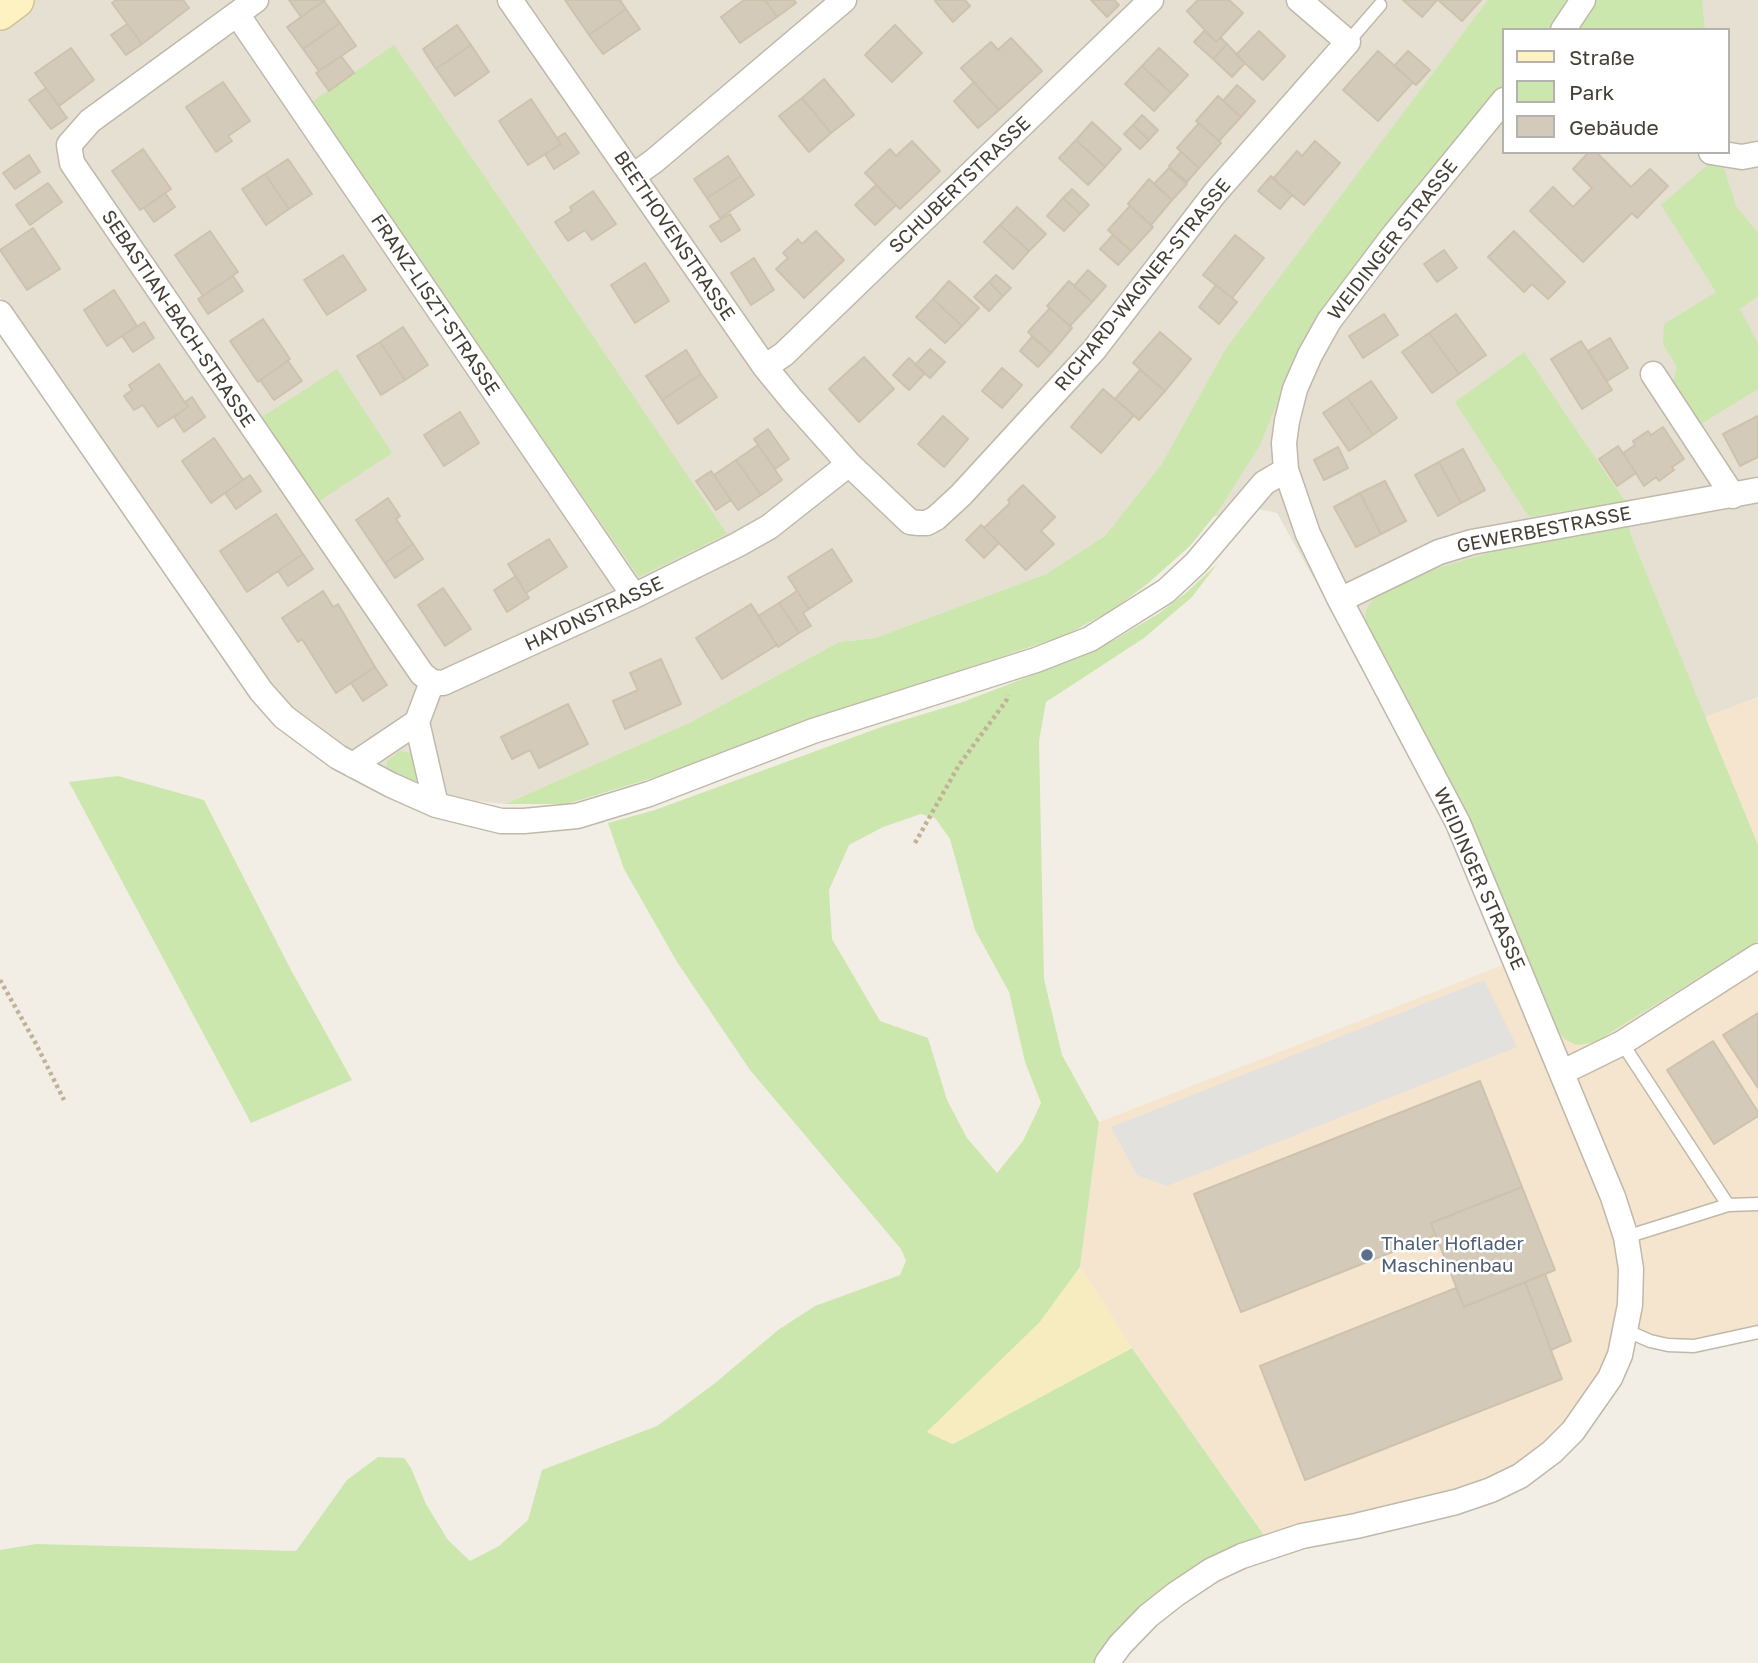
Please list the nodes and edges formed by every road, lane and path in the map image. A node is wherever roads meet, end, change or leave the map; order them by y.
1 (16, 0) edge
2 (510, 0) edge
3 (844, 0) edge
4 (1151, 0) edge
5 (1300, 0) edge
6 (1583, 0) edge
7 (1380, 5) dead end
8 (246, 7) edge
9 (0, 12) edge
10 (1564, 28) edge
11 (1348, 42) junction
12 (1502, 102) edge
13 (1723, 154) edge
14 (1758, 154) edge
15 (633, 176) junction
16 (0, 313) edge
17 (765, 367) junction
18 (1653, 373) dead end
19 (849, 464) junction
20 (1286, 470) junction
21 (1758, 489) edge
22 (1733, 496) junction
23 (634, 596) junction
24 (1340, 600) junction
25 (1015, 667) junction
26 (432, 682) junction
27 (418, 722) junction
28 (353, 765) junction
29 (436, 806) junction
30 (915, 843) dead end
31 (1758, 956) edge
32 (0, 980) edge
33 (1622, 1043) junction
34 (1563, 1072) junction
35 (64, 1100) dead end
36 (1758, 1204) edge
37 (1728, 1205) junction
38 (1626, 1237) junction
39 (1625, 1330) junction
40 (1758, 1332) edge
41 (1107, 1663) edge

1 - 9 street
2 - 15 street, BEETHOVENSTRASSE
3 - 15 street
4 - 17 street, SCHUBERTSTRASSE
5 - 11 street
6 - 10 street
7 - 11 lane
8 - 23 street, FRANZ-LISZT-STRASSE
8 - 26 street, SEBASTIAN-BACH-STRASSE
11 - 19 street, RICHARD-WAGNER-STRASSE
12 - 20 street, WEIDINGER STRASSE
13 - 14 street
15 - 17 street, BEETHOVENSTRASSE
16 - 28 street
17 - 19 street, BEETHOVENSTRASSE
18 - 22 street
19 - 23 street, HAYDNSTRASSE
20 - 24 street, WEIDINGER STRASSE
20 - 25 street
21 - 22 street, GEWERBESTRASSE
22 - 24 street, GEWERBESTRASSE
23 - 26 street, HAYDNSTRASSE
24 - 34 street, WEIDINGER STRASSE
25 - 29 street
25 - 30 path
26 - 27 street
27 - 28 street
27 - 29 street
28 - 29 street
31 - 33 street
32 - 35 path
33 - 34 street
33 - 37 lane
34 - 38 street, WEIDINGER STRASSE
36 - 37 lane
37 - 38 lane
38 - 39 street, WEIDINGER STRASSE
39 - 40 lane
39 - 41 street, WEIDINGER STRASSE

